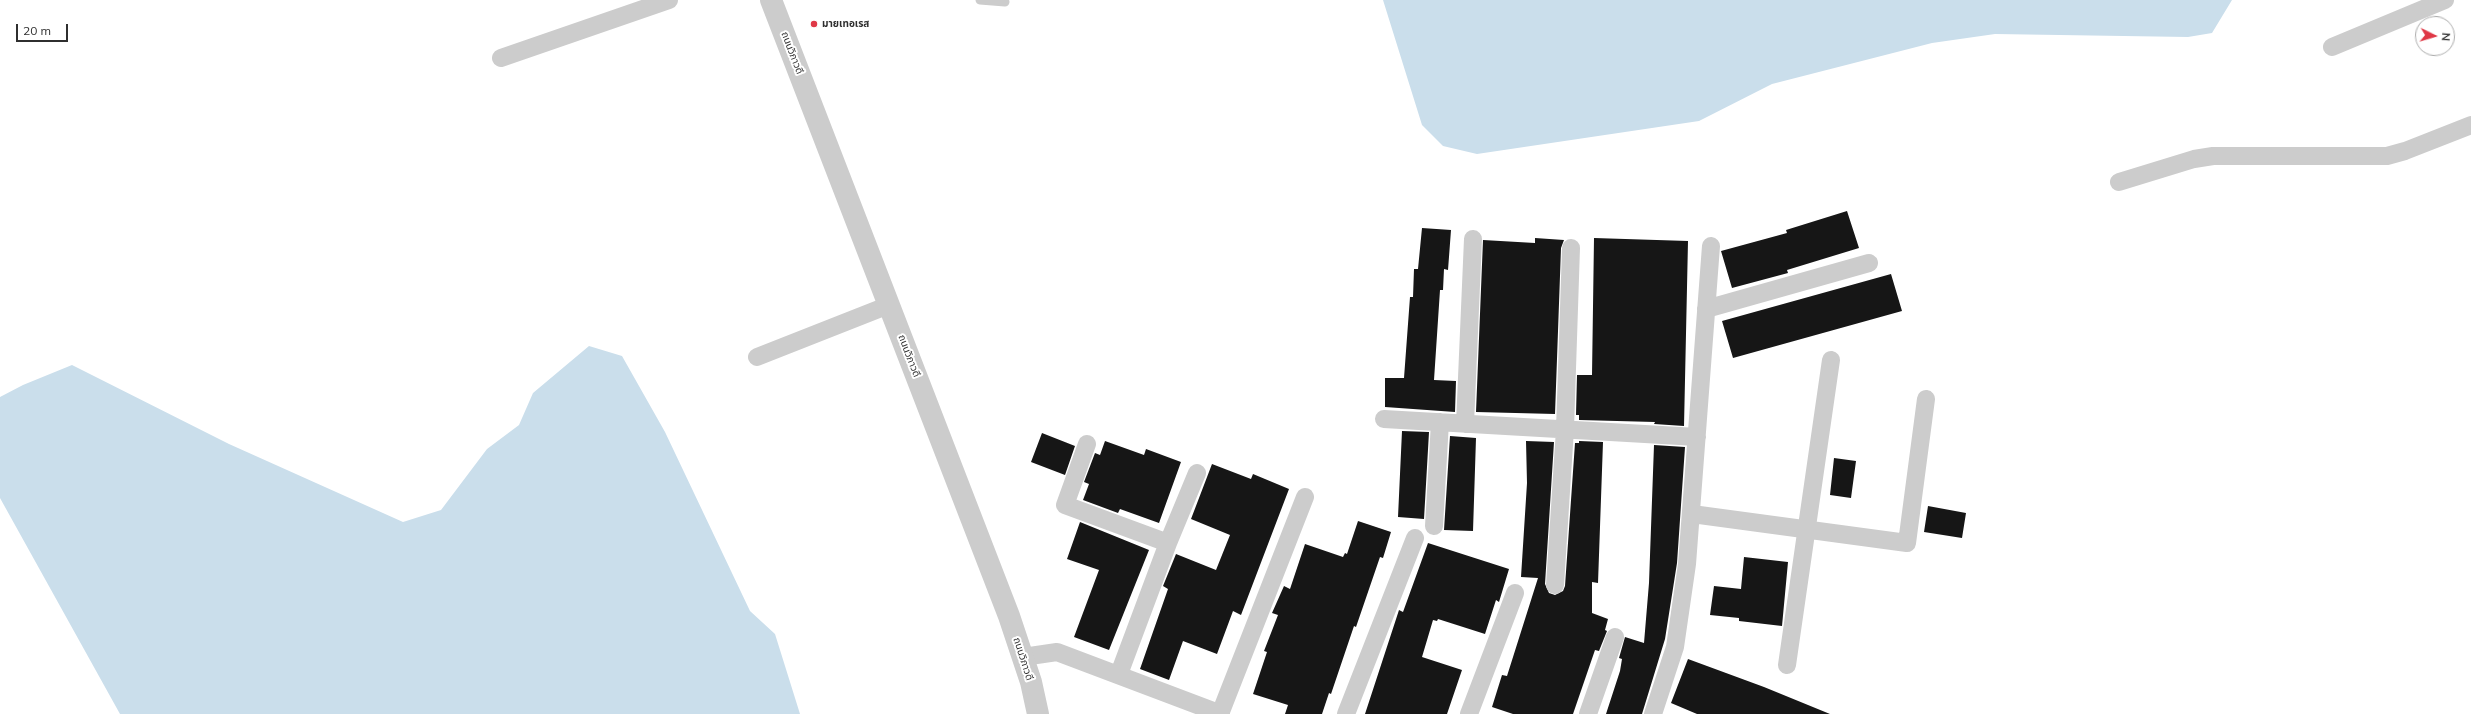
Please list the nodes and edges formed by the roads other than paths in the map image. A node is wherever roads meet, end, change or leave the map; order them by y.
1 (669, 0) edge
2 (772, 0) edge
3 (980, 0) edge
4 (2445, 0) edge
5 (1005, 2) dead end
6 (644, 4) edge
7 (2332, 48) dead end
8 (501, 58) dead end
9 (2471, 125) edge
10 (2119, 182) dead end
11 (1473, 239) dead end
12 (1711, 246) dead end
13 (1571, 248) dead end
14 (1869, 263) dead end
15 (890, 305) junction
16 (1706, 309) junction
17 (757, 357) dead end
18 (1831, 360) dead end
19 (1926, 399) dead end
20 (1384, 419) dead end
21 (1440, 422) junction
22 (1465, 424) junction
23 (1565, 429) junction
24 (1697, 437) junction
25 (1087, 444) dead end
26 (1197, 473) dead end
27 (1305, 497) dead end
28 (1692, 514) junction
29 (1434, 526) dead end
30 (1807, 529) junction
31 (1415, 538) dead end
32 (1168, 543) junction
33 (1555, 585) dead end
34 (1515, 593) dead end
35 (1615, 637) dead end
36 (1023, 657) junction
37 (1787, 665) dead end
38 (1119, 674) junction
39 (1655, 713) edge
40 (1038, 714) edge
41 (1220, 714) edge
42 (1346, 714) edge
43 (1469, 714) edge
44 (1588, 714) edge

1 - 6 street
2 - 15 street, ถนนวิภาวดี
3 - 5 lane
4 - 7 street
6 - 8 street
9 - 10 street
11 - 22 street
12 - 16 street
13 - 23 street
14 - 16 street
15 - 17 street
15 - 36 street, ถนนวิภาวดี
16 - 24 street
18 - 30 street
19 - 30 street
20 - 21 street
21 - 22 street
21 - 29 street
22 - 23 street
23 - 24 street
23 - 33 street
24 - 28 street
25 - 32 street
26 - 32 street
27 - 41 street
28 - 30 street
28 - 39 street
30 - 37 street
31 - 42 street
32 - 38 street
34 - 43 street
35 - 44 street
36 - 38 street
36 - 40 street, ถนนวิภาวดี
38 - 41 street

